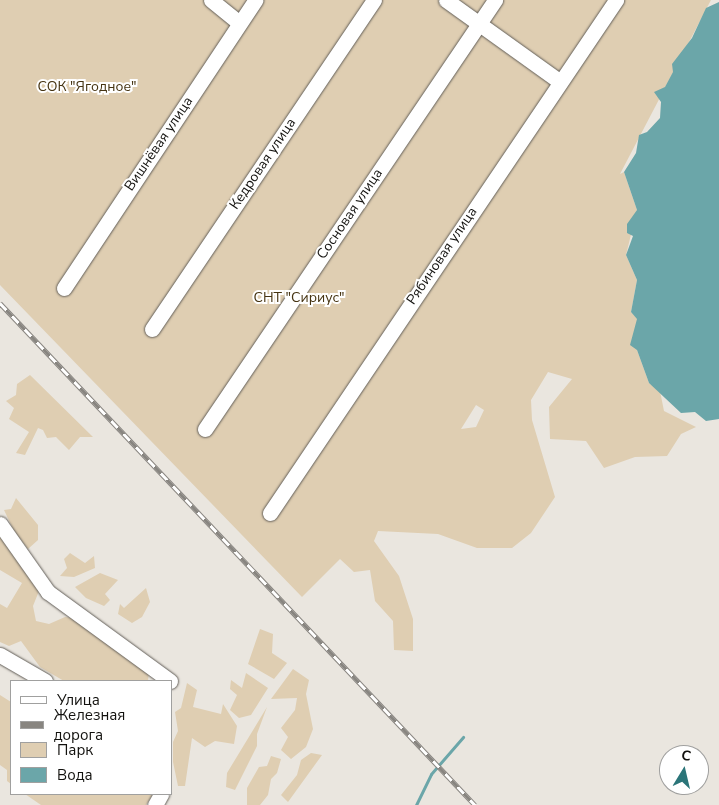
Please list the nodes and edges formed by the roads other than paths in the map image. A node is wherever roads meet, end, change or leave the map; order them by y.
1 (210, 0) edge
2 (255, 0) edge
3 (374, 0) edge
4 (446, 0) edge
5 (495, 0) edge
6 (616, 0) edge
7 (239, 23) junction
8 (479, 23) junction
9 (560, 80) junction
10 (64, 288) dead end
11 (152, 328) dead end
12 (205, 429) dead end
13 (270, 514) dead end
14 (0, 524) edge
15 (0, 655) edge
16 (43, 680) edge
17 (169, 680) edge

1 - 7 street
2 - 7 street, Вишнёвая улица
3 - 11 street, Кедровая улица
4 - 8 street
5 - 8 street, Сосновая улица
6 - 9 street, Рябиновая улица
7 - 10 street, Вишнёвая улица
8 - 9 street
8 - 12 street, Сосновая улица
9 - 13 street, Рябиновая улица
14 - 17 street
15 - 16 street

